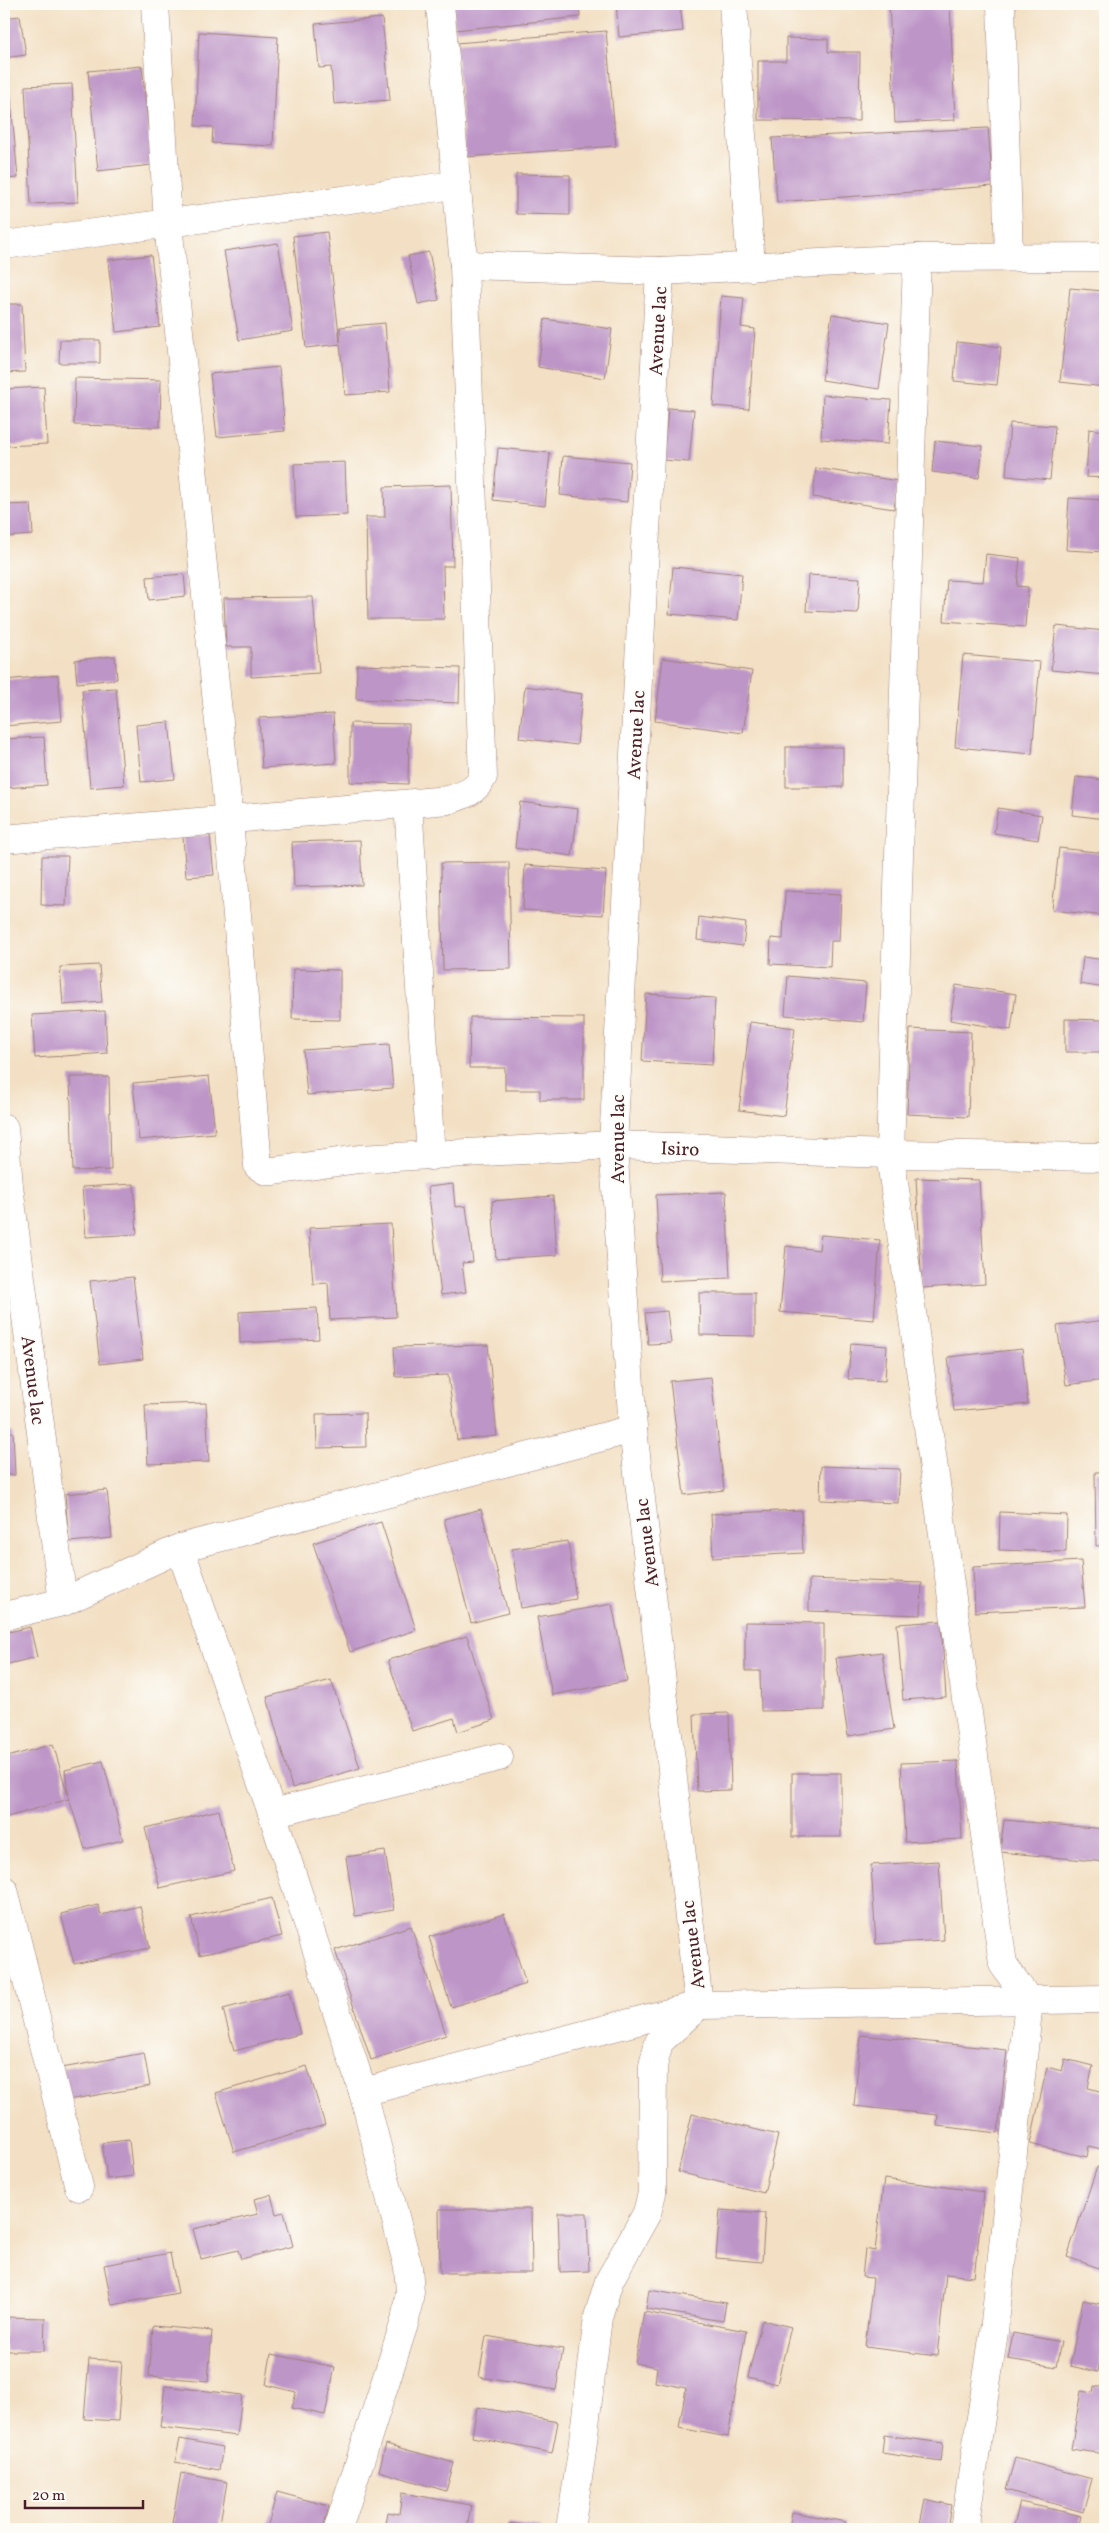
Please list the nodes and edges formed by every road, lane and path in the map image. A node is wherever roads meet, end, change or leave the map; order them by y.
1 (155, 4) edge
2 (440, 4) edge
3 (733, 4) edge
4 (1001, 4) edge
5 (455, 185) junction
6 (168, 224) junction
7 (4, 245) edge
8 (1009, 257) junction
9 (1105, 257) edge
10 (917, 258) junction
11 (464, 265) junction
12 (751, 267) junction
13 (660, 271) junction
14 (408, 804) junction
15 (229, 820) junction
16 (4, 838) edge
17 (4, 1128) edge
18 (613, 1146) junction
19 (890, 1154) junction
20 (431, 1156) junction
21 (1105, 1156) edge
22 (633, 1429) junction
23 (180, 1548) junction
24 (63, 1602) junction
25 (4, 1616) edge
26 (499, 1757) dead end
27 (272, 1813) junction
28 (4, 1890) edge
29 (1105, 1999) edge
30 (1029, 2001) junction
31 (699, 2004) junction
32 (362, 2092) junction
33 (79, 2187) dead end
34 (338, 2529) edge
35 (570, 2529) edge
36 (964, 2529) edge

1 - 6 street
2 - 5 street
3 - 12 street
4 - 8 street
5 - 6 street
5 - 11 street
6 - 7 street
6 - 15 street
8 - 9 street
8 - 10 street
10 - 12 street
10 - 19 street
11 - 13 street
11 - 14 street
12 - 13 street
13 - 18 street, Avenue lac
14 - 15 street
14 - 20 street
15 - 16 street
15 - 20 street, Isiro
17 - 24 street, Avenue lac
18 - 19 street, Isiro
18 - 20 street, Isiro
18 - 22 street, Avenue lac
19 - 21 street, Isiro
19 - 30 street
22 - 23 street
22 - 31 street, Avenue lac
23 - 24 street
23 - 27 street
24 - 25 street
26 - 27 street
27 - 32 street
28 - 33 street
29 - 30 street
30 - 31 street
30 - 36 street
31 - 32 street
31 - 35 street
32 - 34 street

